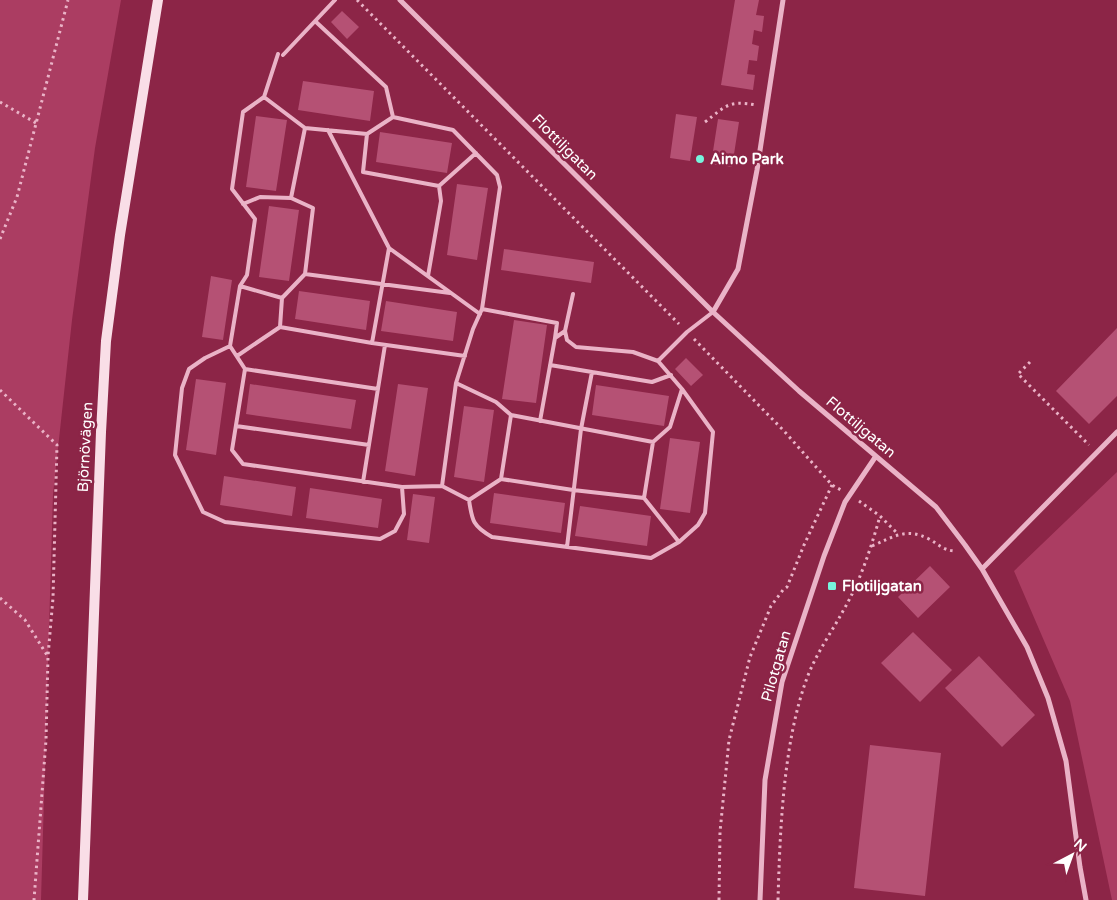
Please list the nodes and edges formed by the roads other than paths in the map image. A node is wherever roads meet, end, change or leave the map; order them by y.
1 (158, 0) edge
2 (335, 0) edge
3 (400, 0) edge
4 (784, 0) edge
5 (315, 21) junction
6 (278, 54) dead end
7 (284, 55) dead end
8 (264, 97) junction
9 (393, 117) junction
10 (305, 128) junction
11 (328, 130) junction
12 (367, 134) junction
13 (476, 153) junction
14 (363, 172) junction
15 (353, 178) junction
16 (439, 186) junction
17 (291, 198) junction
18 (244, 204) junction
19 (389, 248) junction
20 (304, 274) junction
21 (428, 276) junction
22 (382, 284) junction
23 (240, 286) junction
24 (452, 294) junction
25 (573, 294) dead end
26 (282, 298) junction
27 (482, 309) junction
28 (714, 312) junction
29 (480, 314) junction
30 (280, 327) junction
31 (565, 330) junction
32 (555, 338) junction
33 (372, 343) junction
34 (385, 345) junction
35 (230, 346) junction
36 (237, 356) junction
37 (465, 356) junction
38 (658, 360) junction
39 (550, 365) junction
40 (245, 369) junction
41 (592, 372) junction
42 (671, 375) junction
43 (456, 383) junction
44 (378, 389) junction
45 (682, 389) junction
46 (511, 415) junction
47 (540, 421) junction
48 (236, 426) junction
49 (581, 429) junction
50 (1117, 432) edge
51 (653, 442) junction
52 (369, 445) junction
53 (876, 456) junction
54 (501, 479) junction
55 (363, 482) junction
56 (442, 486) junction
57 (402, 488) junction
58 (573, 490) junction
59 (644, 498) junction
60 (469, 500) junction
61 (679, 542) junction
62 (567, 547) junction
63 (982, 570) junction
64 (83, 900) edge
65 (760, 900) edge
66 (1086, 900) edge

1 - 64 main road, Björnövägen
2 - 5 lane
3 - 28 street, Flottiljgatan
4 - 28 street
5 - 7 lane
5 - 9 lane
6 - 8 lane
8 - 10 lane
8 - 18 lane
9 - 12 lane
9 - 13 lane
10 - 11 lane
10 - 17 lane
11 - 12 lane
11 - 15 lane
12 - 14 lane
13 - 16 lane
13 - 27 lane
14 - 15 lane
14 - 16 lane
15 - 19 lane
16 - 21 lane
17 - 18 lane
17 - 20 lane
18 - 23 lane
19 - 21 lane
19 - 22 lane
20 - 22 lane
20 - 26 lane
21 - 24 lane
22 - 24 lane
22 - 33 lane
23 - 26 lane
23 - 35 lane
24 - 29 lane
25 - 31 lane
26 - 30 lane
27 - 29 lane
27 - 32 lane
28 - 38 lane
28 - 53 street, Flottiljgatan
29 - 37 lane
30 - 33 lane
30 - 36 lane
31 - 32 lane
31 - 38 lane
32 - 39 lane
33 - 34 lane
34 - 37 lane
34 - 44 lane
35 - 36 lane
35 - 57 lane
36 - 40 lane
37 - 43 lane
38 - 42 lane
39 - 41 lane
39 - 47 lane
40 - 44 lane
40 - 48 lane
41 - 42 lane
41 - 49 lane
42 - 45 lane
43 - 46 lane
43 - 56 lane
44 - 52 lane
45 - 51 lane
45 - 61 lane
46 - 47 lane
46 - 54 lane
47 - 49 lane
48 - 52 lane
48 - 55 lane
49 - 51 lane
49 - 58 lane
50 - 63 street
51 - 59 lane
52 - 55 lane
53 - 63 street, Flottiljgatan
53 - 65 street, Pilotgatan
54 - 58 lane
54 - 60 lane
55 - 57 lane
56 - 57 lane
56 - 60 lane
58 - 59 lane
58 - 62 lane
59 - 61 lane
60 - 62 lane
61 - 62 lane
63 - 66 street, Flottiljgatan

